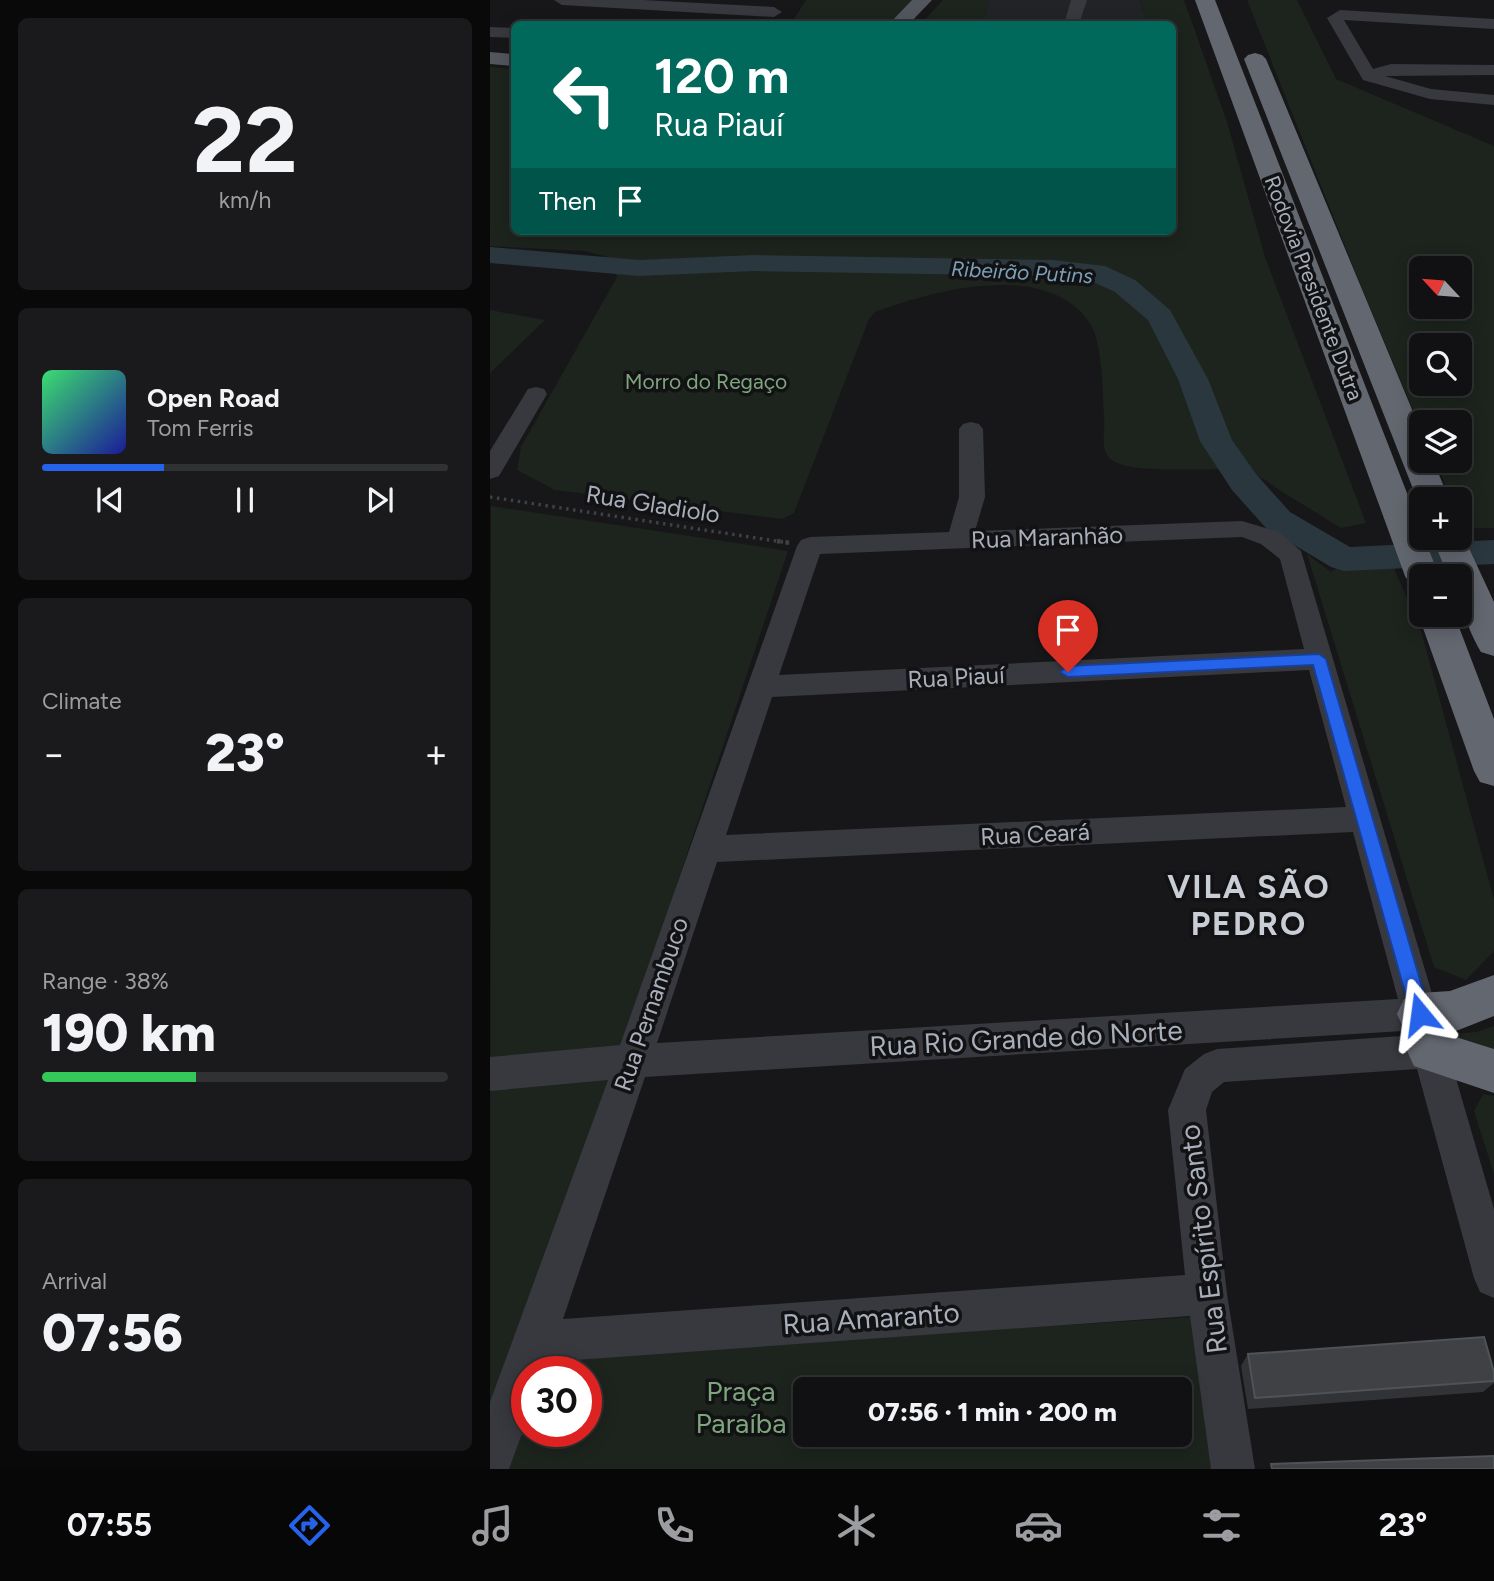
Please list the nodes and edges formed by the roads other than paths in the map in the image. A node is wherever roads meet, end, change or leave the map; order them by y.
1 (562, 0) edge
2 (923, 0) edge
3 (1079, 0) edge
4 (1205, 0) edge
5 (774, 12) edge
6 (901, 21) edge
7 (1073, 21) edge
8 (1494, 24) edge
9 (490, 32) edge
10 (511, 33) edge
11 (1247, 39) dead end
12 (490, 58) edge
13 (511, 60) edge
14 (1494, 70) edge
15 (1369, 76) junction
16 (1494, 100) edge
17 (536, 394) dead end
18 (971, 429) dead end
19 (490, 471) edge
20 (1428, 487) edge
21 (960, 540) junction
22 (810, 546) joint
23 (1455, 550) edge
24 (1417, 564) edge
25 (1441, 627) edge
26 (1488, 629) edge
27 (1319, 659) junction
28 (761, 687) junction
29 (1494, 771) edge
30 (1365, 819) junction
31 (705, 849) junction
32 (1494, 995) edge
33 (1425, 1032) junction
34 (632, 1061) junction
35 (1494, 1071) edge
36 (490, 1074) edge
37 (1494, 1278) edge
38 (1207, 1294) junction
39 (534, 1342) junction
40 (490, 1461) edge
41 (1233, 1469) edge

1 - 5 street
2 - 6 main road
3 - 7 street
4 - 24 highway, Rodovia Presidente Dutra
8 - 15 street
9 - 10 street
11 - 20 highway, Rodovia Presidente Dutra
12 - 13 main road
14 - 15 street
15 - 16 street
17 - 19 street
18 - 21 street
21 - 22 street, Rua Maranhão
21 - 27 street, Rua Maranhão
22 - 28 street, Rua Pernambuco
23 - 26 highway
25 - 29 highway
27 - 28 street, Rua Piauí
27 - 30 street
28 - 31 street, Rua Pernambuco
30 - 31 street, Rua Ceará
30 - 33 street
31 - 34 street, Rua Pernambuco
32 - 33 highway
33 - 34 street, Rua Rio Grande do Norte
33 - 35 highway
33 - 37 street
33 - 38 street, Rua Espírito Santo
34 - 36 street, Rua Rio Grande do Norte
34 - 39 street, Rua Pernambuco
38 - 39 street, Rua Amaranto
38 - 41 street, Rua Espírito Santo
39 - 40 street, Rua Pernambuco

